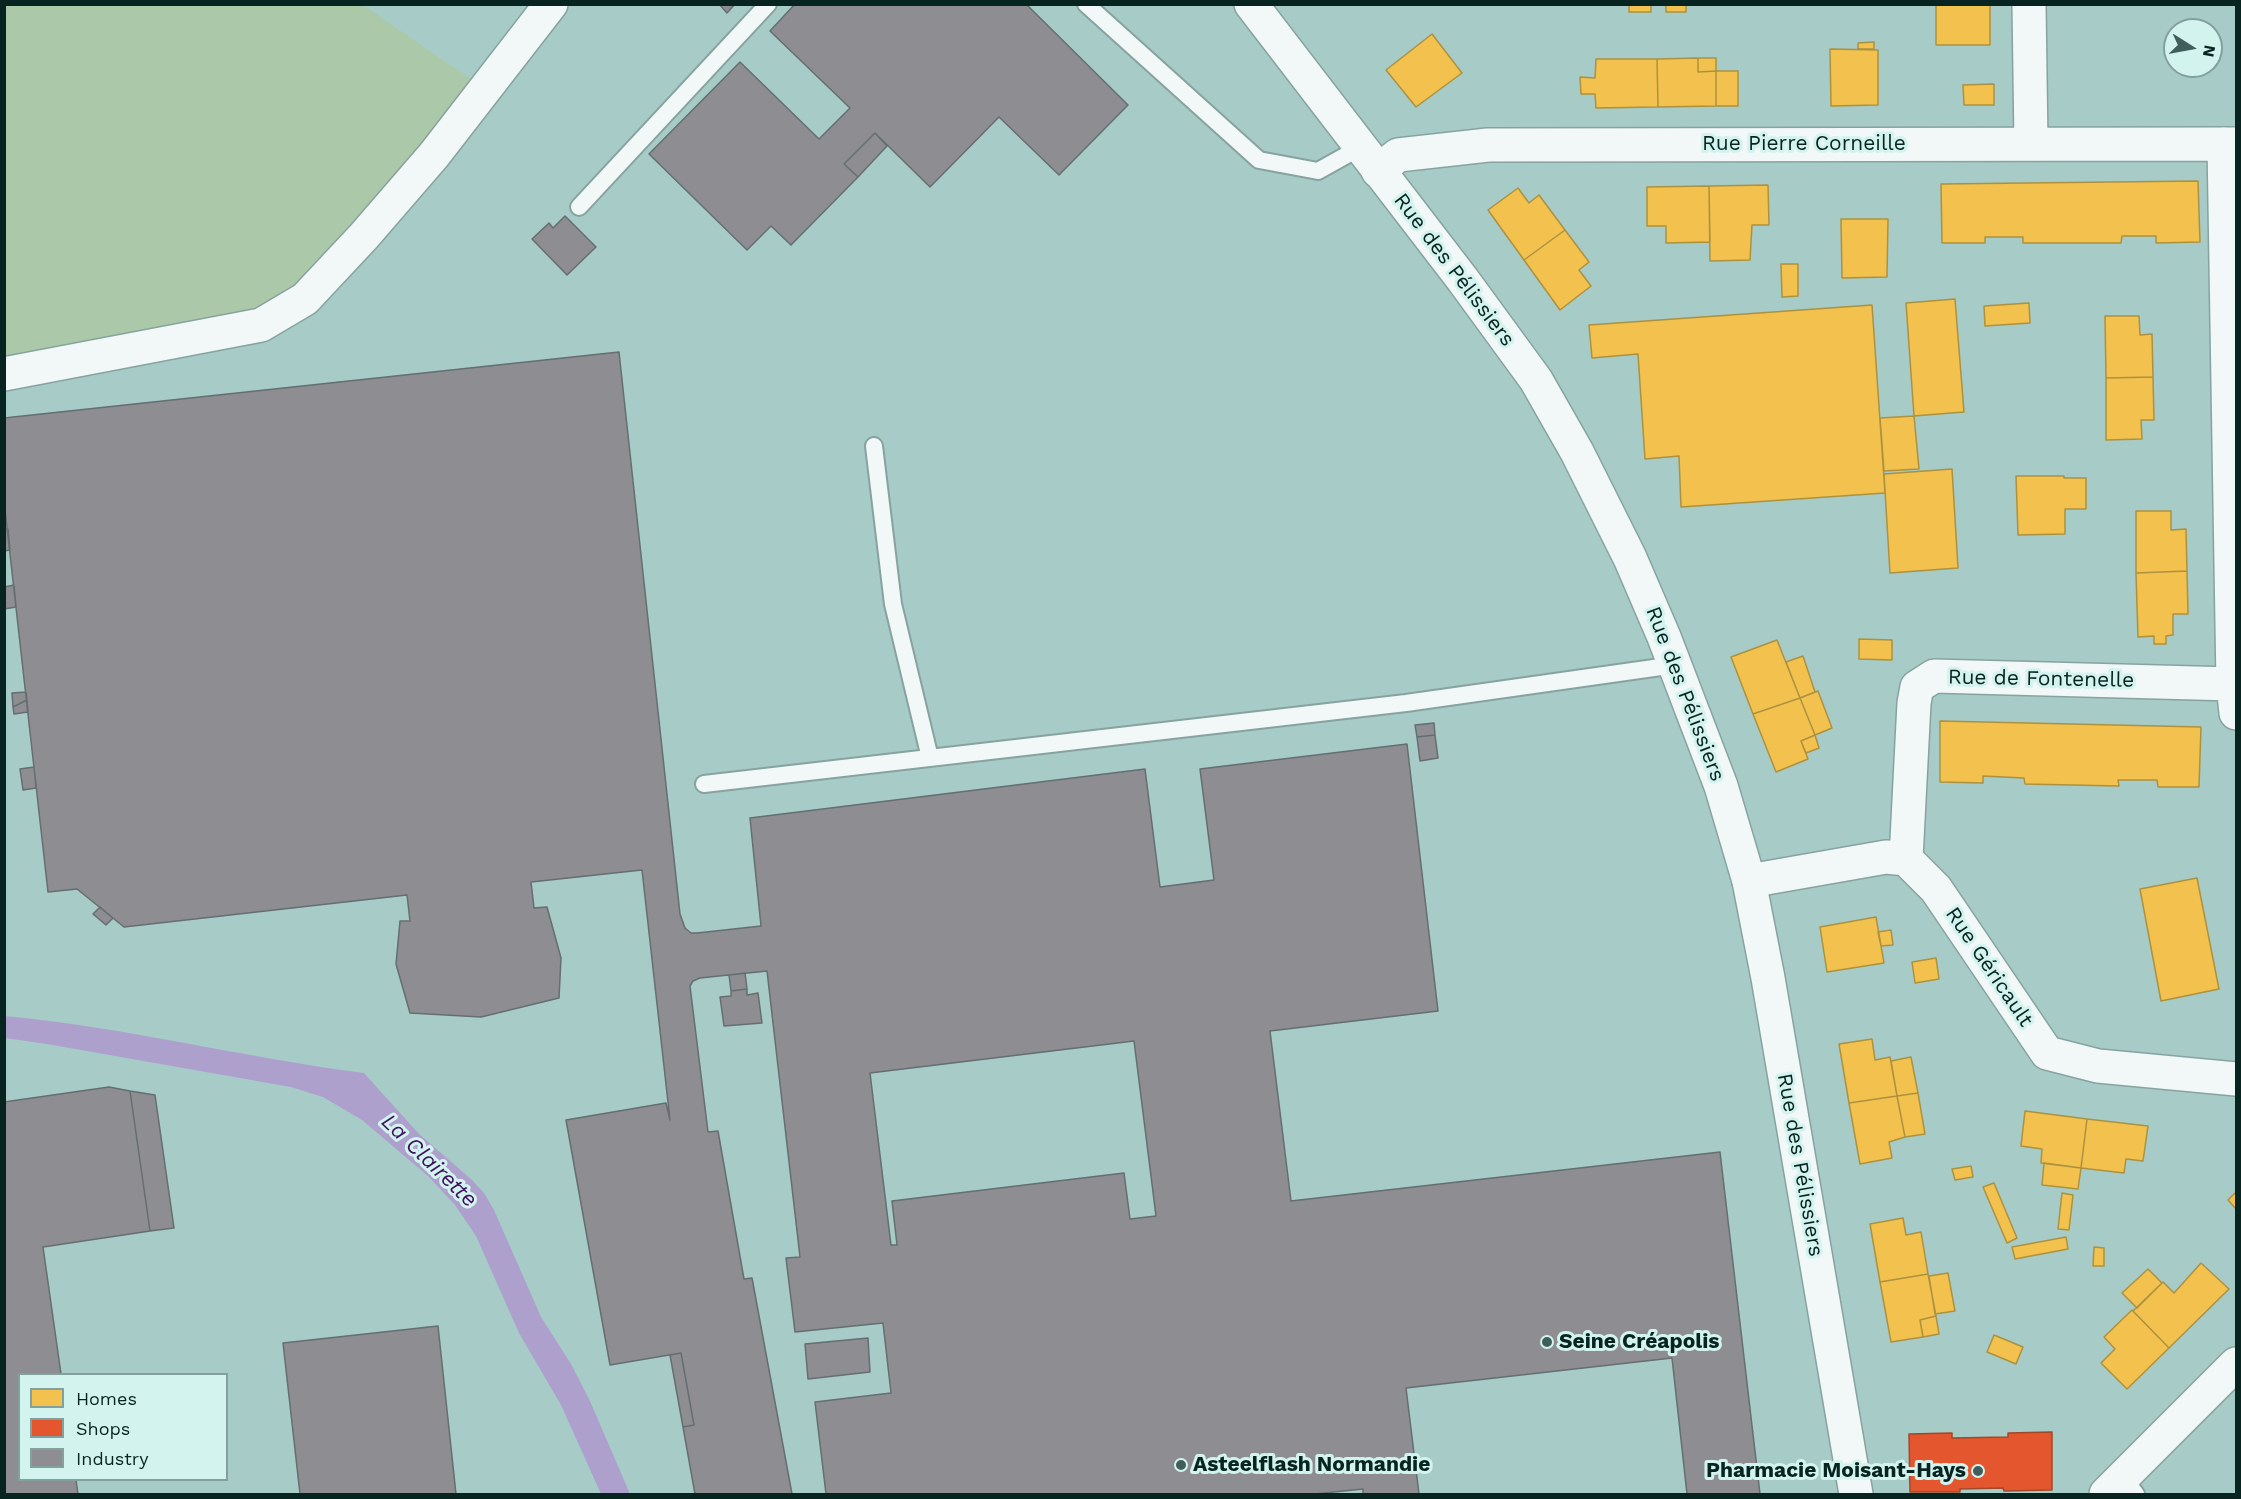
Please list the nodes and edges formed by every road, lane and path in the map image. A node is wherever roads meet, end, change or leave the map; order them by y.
1 (551, 4) edge
2 (768, 4) edge
3 (1086, 4) edge
4 (1251, 4) edge
5 (2029, 4) edge
6 (2031, 144) junction
7 (2230, 144) edge
8 (1370, 159) junction
9 (579, 207) dead end
10 (4, 374) edge
11 (874, 446) dead end
12 (1675, 665) junction
13 (2235, 698) edge
14 (930, 758) junction
15 (704, 784) dead end
16 (1906, 860) junction
17 (1749, 881) junction
18 (2236, 1079) edge
19 (2236, 1364) edge
20 (2122, 1489) edge
21 (1856, 1494) edge

1 - 10 street
2 - 9 lane
3 - 8 lane
4 - 8 street, Rue des Pélissiers
5 - 6 street
6 - 7 street, Rue Pierre Corneille
6 - 8 street, Rue Pierre Corneille
7 - 13 street
8 - 12 street, Rue des Pélissiers
11 - 14 lane
12 - 14 lane
12 - 17 street, Rue des Pélissiers
13 - 16 street, Rue de Fontenelle
14 - 15 lane
16 - 17 street
16 - 18 street, Rue Géricault
17 - 21 street, Rue des Pélissiers
19 - 20 street

